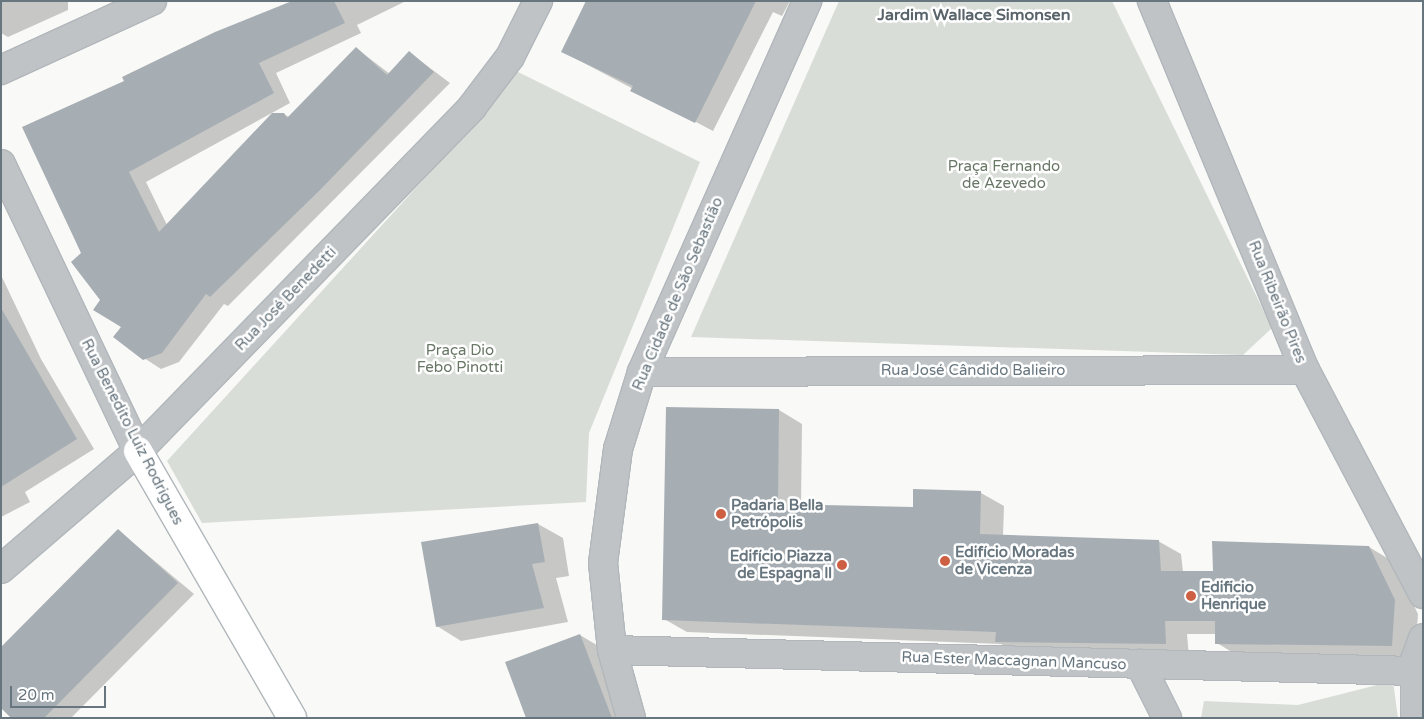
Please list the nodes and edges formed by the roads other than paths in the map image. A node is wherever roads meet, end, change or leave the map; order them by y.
1 (152, 1) edge
2 (538, 1) edge
3 (807, 1) edge
4 (1152, 1) edge
5 (1, 70) edge
6 (1, 164) edge
7 (1305, 370) junction
8 (642, 372) junction
9 (138, 451) junction
10 (1, 569) edge
11 (1423, 594) edge
12 (1423, 638) edge
13 (612, 650) junction
14 (1140, 664) junction
15 (1416, 671) junction
16 (292, 718) edge
17 (631, 718) edge
18 (1167, 718) edge
19 (1415, 718) edge

1 - 5 street
2 - 9 street, Rua José Benedetti
3 - 8 street, Rua Cidade de São Sebastião
4 - 7 street, Rua Ribeirão Pires
6 - 9 street, Rua Benedito Luiz Rodrigues
7 - 8 street, Rua José Cândido Balieiro
7 - 11 street, Rua Ribeirão Pires
8 - 13 street, Rua Cidade de São Sebastião
9 - 10 street, Rua José Benedetti
9 - 16 street, Rua Benedito Luiz Rodrigues
12 - 15 street
13 - 14 street, Rua Ester Maccagnan Mancuso
13 - 17 street, Rua Cidade de São Sebastião
14 - 15 street, Rua Ester Maccagnan Mancuso
14 - 18 street
15 - 19 street

